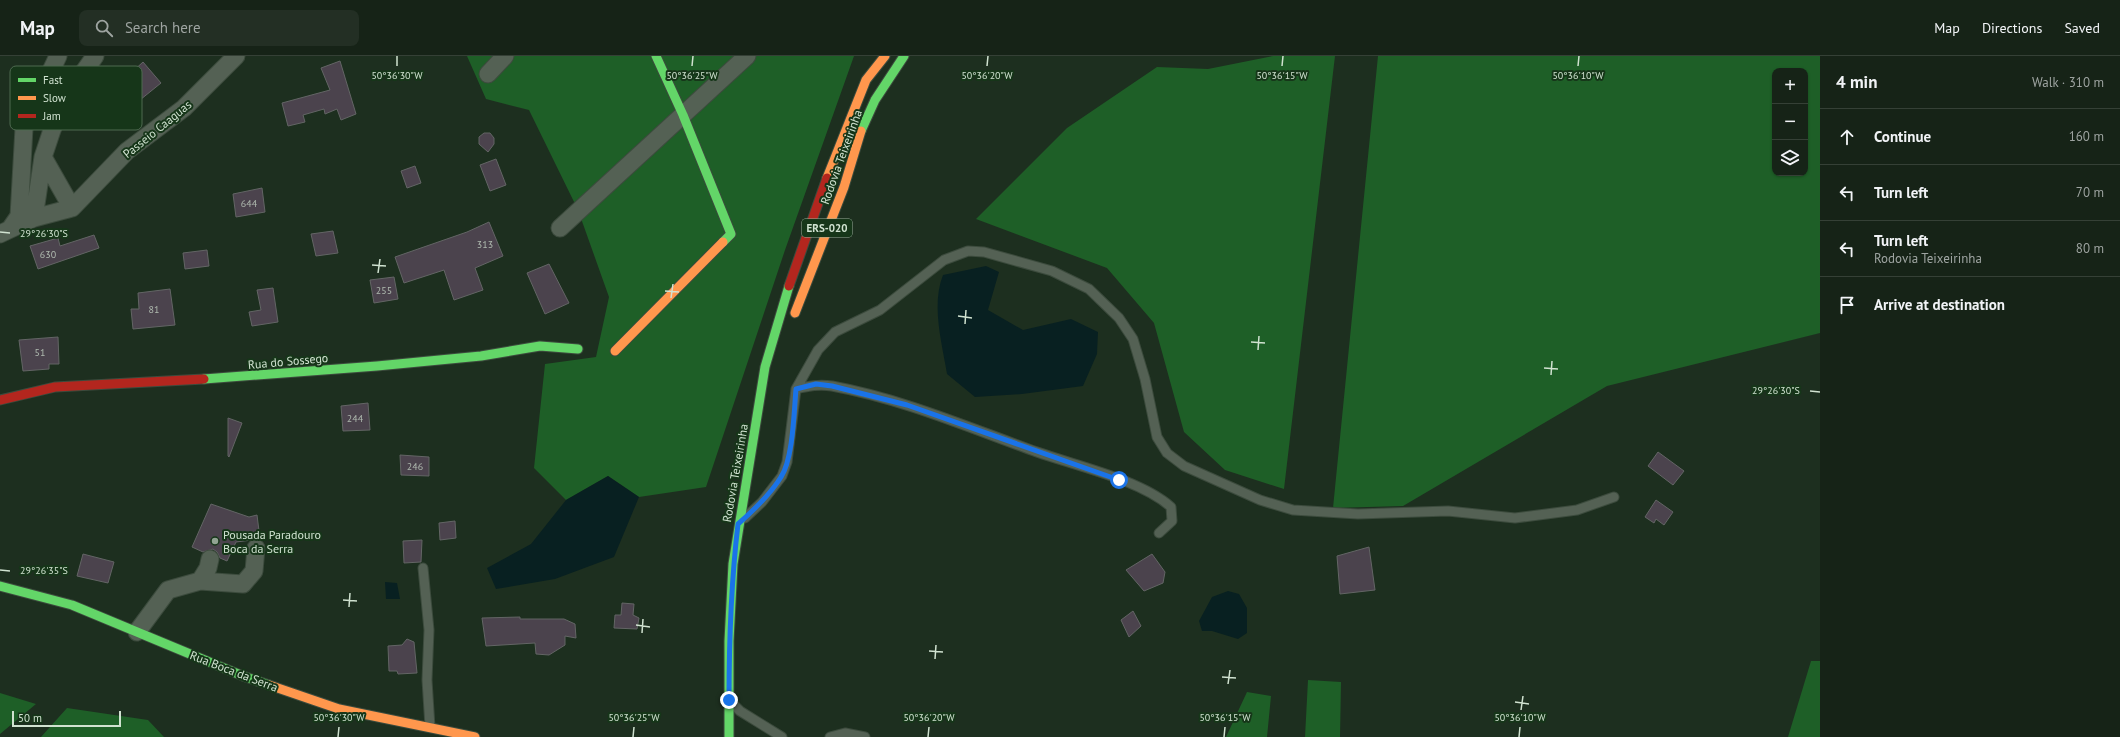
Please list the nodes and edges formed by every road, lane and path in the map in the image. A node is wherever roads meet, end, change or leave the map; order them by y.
1 (58, 56) edge
2 (95, 56) edge
3 (236, 56) edge
4 (505, 56) edge
5 (656, 56) edge
6 (747, 56) edge
7 (874, 56) edge
8 (884, 56) edge
9 (904, 56) edge
10 (53, 66) edge
11 (88, 66) edge
12 (488, 74) dead end
13 (866, 80) junction
14 (683, 115) junction
15 (24, 130) edge
16 (52, 130) edge
17 (42, 157) junction
18 (72, 208) junction
19 (34, 218) junction
20 (560, 228) dead end
21 (5, 231) edge
22 (792, 321) dead end
23 (578, 349) dead end
24 (615, 351) dead end
25 (776, 363) dead end
26 (796, 389) junction
27 (0, 400) edge
28 (759, 405) junction
29 (1614, 497) dead end
30 (738, 524) junction
31 (1159, 533) dead end
32 (256, 548) dead end
33 (210, 559) dead end
34 (423, 568) dead end
35 (200, 581) junction
36 (0, 586) edge
37 (137, 632) junction
38 (729, 700) junction
39 (430, 727) junction
40 (475, 737) edge
41 (729, 737) edge
42 (782, 737) edge
43 (830, 737) edge
44 (865, 737) edge

1 - 10 street
2 - 11 street
3 - 18 street, Passeio Caaguas
4 - 12 street
5 - 14 street
6 - 14 street
7 - 13 street
8 - 13 street, Rodovia Teixeirinha / ERS-020
9 - 22 street, Rodovia Teixeirinha / ERS-020
13 - 28 street, Rodovia Teixeirinha / ERS-020
14 - 20 street
14 - 24 street
15 - 21 street
16 - 17 street
17 - 18 street
17 - 19 street
18 - 19 street
19 - 21 street
23 - 27 street, Rua do Sossego
25 - 28 street, Rodovia Teixeirinha / ERS-020
26 - 29 lane
26 - 30 lane
26 - 31 lane
28 - 30 street, Rodovia Teixeirinha / ERS-020
30 - 38 street, Rodovia Teixeirinha / ERS-020
32 - 35 street
33 - 35 street
34 - 39 lane
35 - 37 street
36 - 37 street, Rua Boca da Serra
37 - 39 street, Rua Boca da Serra
38 - 41 street, Rodovia Teixeirinha / ERS-020
38 - 42 lane
39 - 40 street, Rua Boca da Serra
43 - 44 lane

